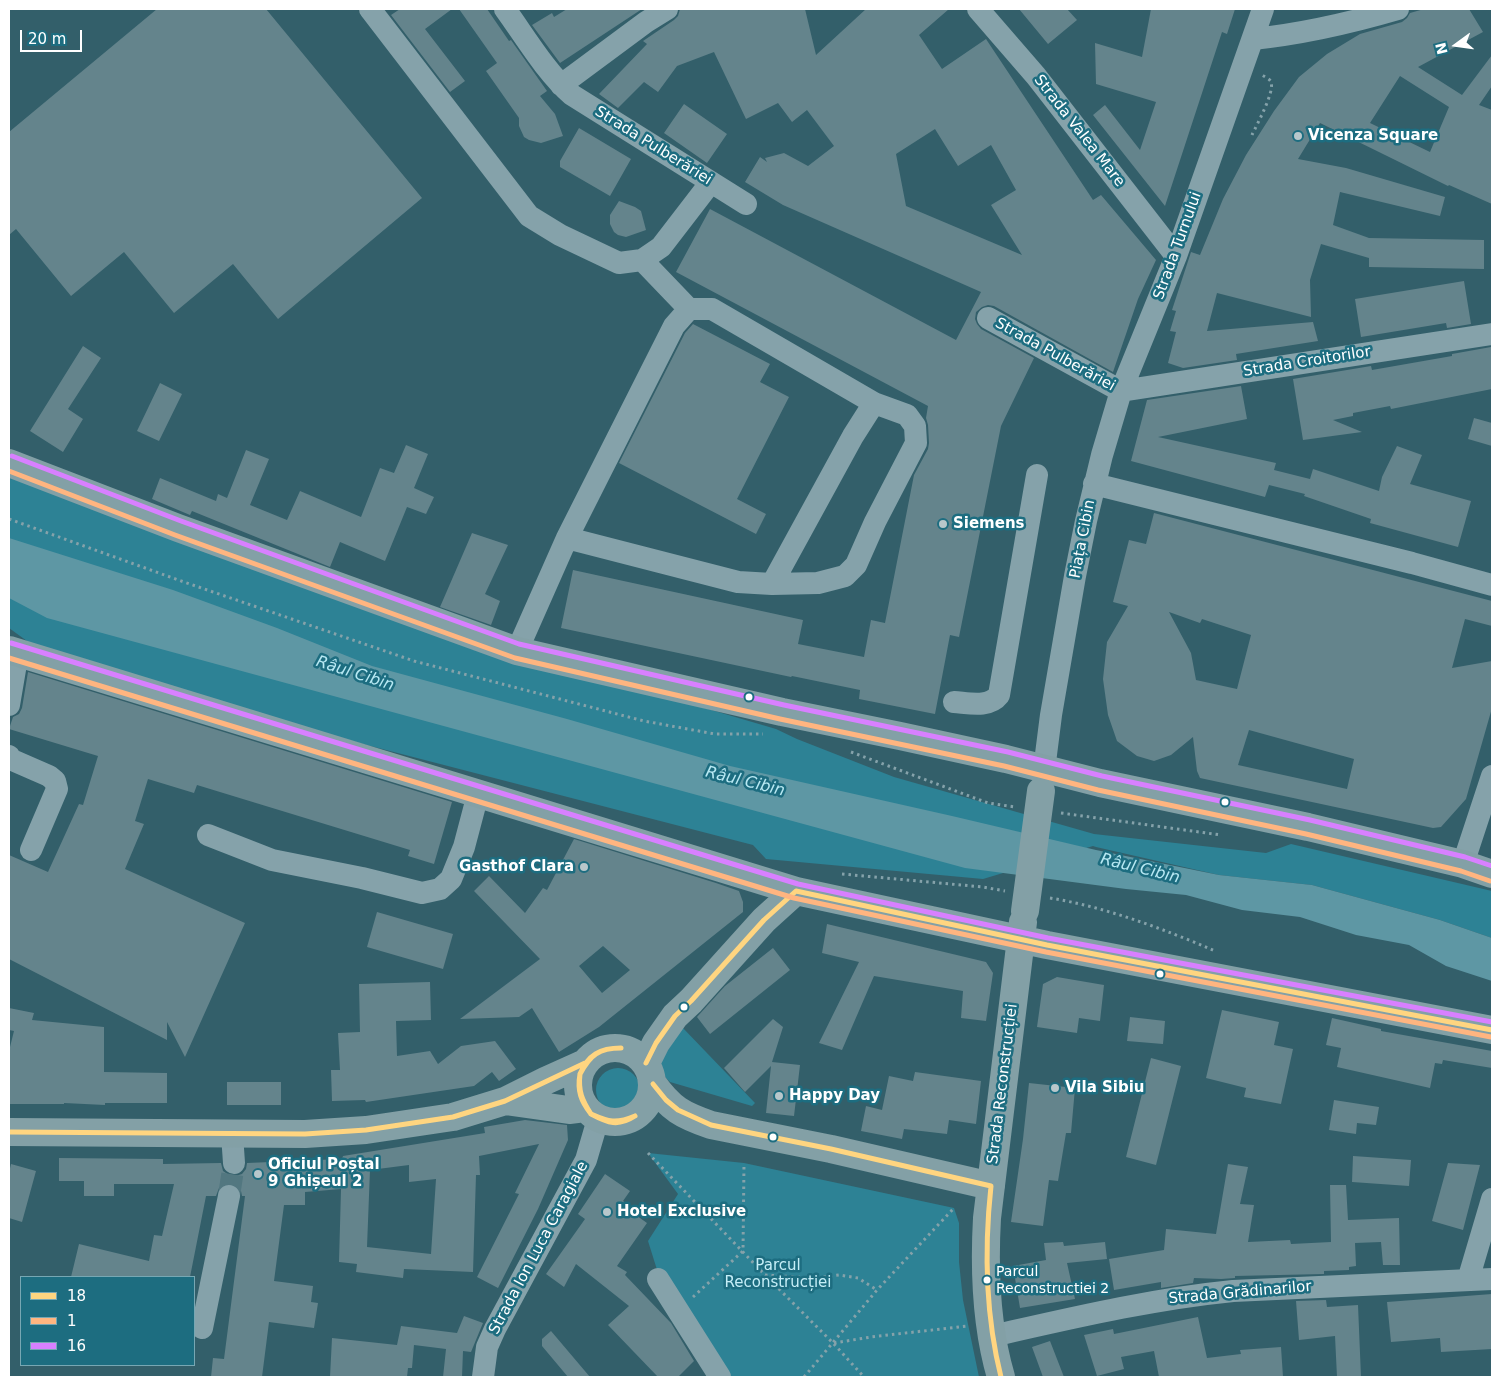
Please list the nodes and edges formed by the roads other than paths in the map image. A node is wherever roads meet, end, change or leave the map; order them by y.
1 (370, 9) edge
2 (505, 9) edge
3 (668, 9) edge
4 (978, 9) edge
5 (1263, 9) edge
6 (1398, 9) edge
7 (1253, 39) junction
8 (561, 85) junction
9 (711, 182) junction
10 (746, 204) dead end
11 (1176, 256) junction
12 (642, 260) junction
13 (690, 310) junction
14 (988, 318) dead end
15 (1492, 334) edge
16 (1121, 391) junction
17 (874, 403) junction
18 (9, 463) edge
19 (1037, 475) dead end
20 (1094, 484) junction
21 (567, 538) junction
22 (772, 584) junction
23 (1492, 585) edge
24 (13, 651) edge
25 (517, 651) junction
26 (954, 702) dead end
27 (9, 705) edge
28 (9, 756) edge
29 (1492, 776) edge
30 (1042, 780) junction
31 (478, 794) junction
32 (208, 835) dead end
33 (31, 850) dead end
34 (1463, 864) junction
35 (1492, 874) edge
36 (796, 891) junction
37 (1020, 940) junction
38 (675, 1016) junction
39 (1492, 1030) edge
40 (593, 1057) junction
41 (649, 1074) junction
42 (505, 1101) junction
43 (592, 1113) junction
44 (9, 1132) edge
45 (232, 1134) junction
46 (234, 1163) tunnel mouth
47 (991, 1186) junction
48 (229, 1196) tunnel mouth
49 (1492, 1199) edge
50 (658, 1279) dead end
51 (1492, 1279) edge
52 (1468, 1280) junction
53 (202, 1328) dead end
54 (992, 1336) junction
55 (483, 1377) edge
56 (720, 1377) edge
57 (1001, 1377) edge

1 - 12 street
2 - 8 street, Strada Pulberăriei
3 - 8 street
4 - 11 street, Strada Valea Mare
5 - 7 street, Strada Turnului
6 - 7 street
7 - 11 street, Strada Turnului
8 - 9 street, Strada Pulberăriei
9 - 10 street, Strada Pulberăriei
9 - 12 street
11 - 16 street, Strada Turnului
12 - 13 street
13 - 17 street
13 - 21 street
14 - 16 street, Strada Pulberăriei
15 - 16 street, Strada Croitorilor
16 - 20 street, Strada Turnului
17 - 22 street
17 - 22 street
18 - 25 main road
19 - 26 street
20 - 23 street, Piața Cibin
20 - 30 street, Piața Cibin
21 - 22 street
21 - 25 street
24 - 27 street
24 - 31 main road
25 - 30 main road
28 - 33 street
29 - 34 street
30 - 34 main road
30 - 37 main road, Piața Cibin, bridge
31 - 32 street
31 - 36 main road
34 - 35 main road
36 - 37 main road
36 - 38 main road
37 - 39 main road
37 - 47 main road, Strada Reconstrucției
38 - 40 main road
38 - 41 main road
40 - 41 main road
40 - 42 main road
40 - 43 main road
41 - 43 main road
41 - 47 main road
42 - 43 main road
42 - 45 main road
43 - 55 street, Strada Ion Luca Caragiale
44 - 45 main road
45 - 46 street
47 - 54 main road, Strada Reconstrucției
48 - 53 street
49 - 52 street
50 - 56 street
51 - 52 street, Strada Grădinarilor
52 - 54 street, Strada Grădinarilor
54 - 57 main road, Strada Reconstrucției

